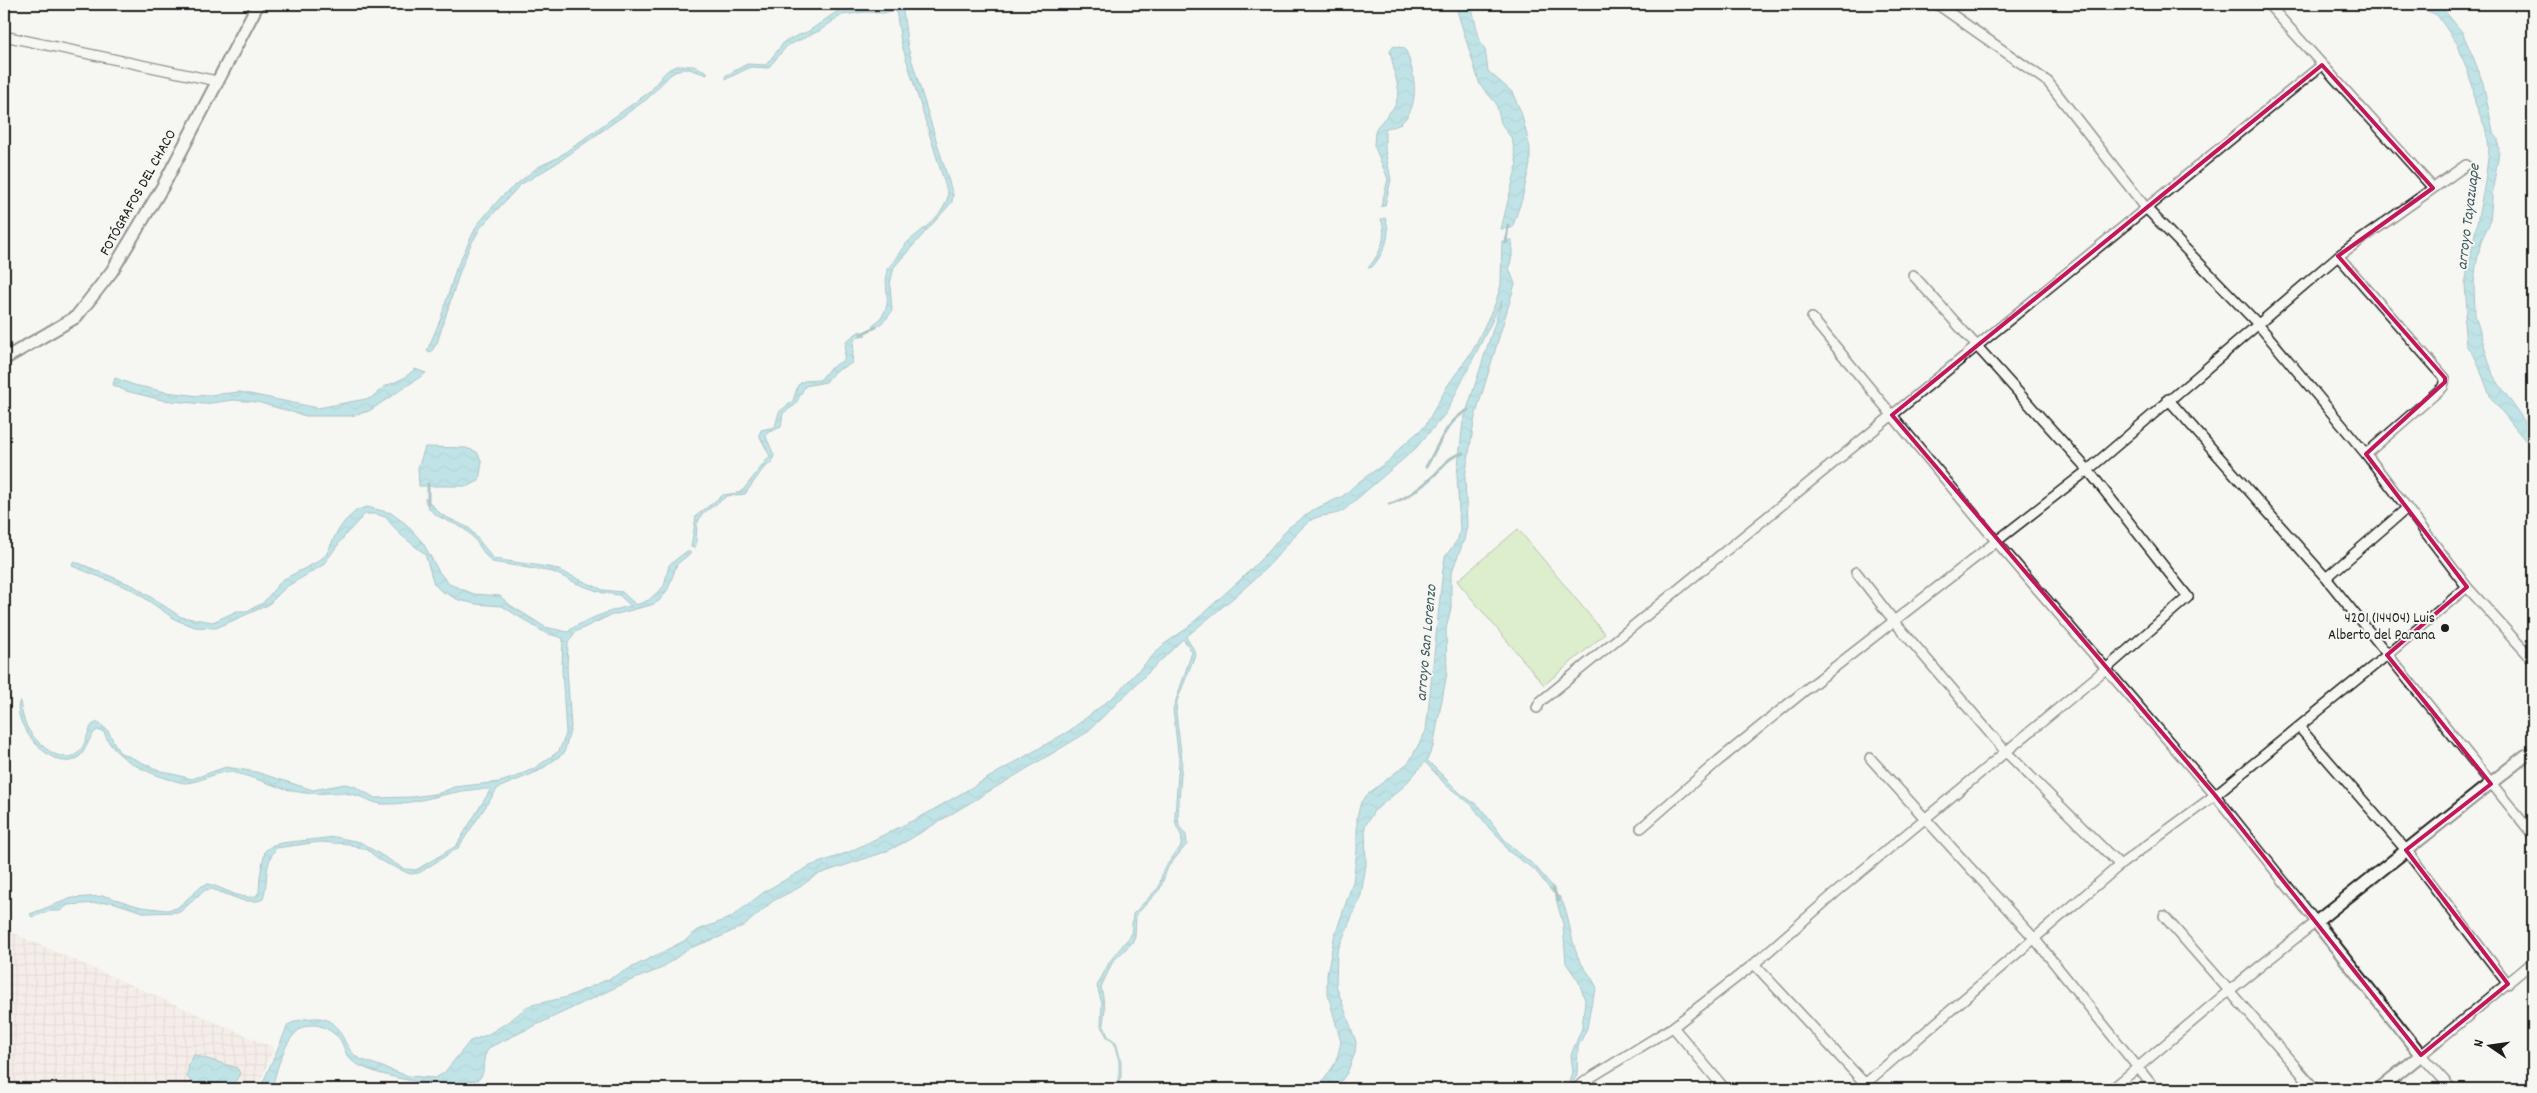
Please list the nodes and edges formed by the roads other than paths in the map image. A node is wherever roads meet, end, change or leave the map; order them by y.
1 (258, 4) edge
2 (1937, 4) edge
3 (2268, 4) edge
4 (4, 36) edge
5 (2322, 66) junction
6 (217, 81) junction
7 (2466, 165) dead end
8 (2432, 188) junction
9 (2146, 208) junction
10 (2338, 256) junction
11 (1913, 275) dead end
12 (1812, 318) dead end
13 (2257, 323) junction
14 (1978, 345) junction
15 (4, 359) edge
16 (2168, 399) junction
17 (1892, 415) junction
18 (2366, 454) junction
19 (2088, 470) junction
20 (2406, 509) junction
21 (1996, 541) junction
22 (1856, 572) dead end
23 (2326, 578) junction
24 (2467, 587) junction
25 (1894, 621) junction
26 (2387, 655) junction
27 (2533, 660) edge
28 (2107, 668) junction
29 (1537, 708) dead end
30 (2299, 727) junction
31 (2006, 752) junction
32 (2533, 753) edge
33 (1870, 758) dead end
34 (2491, 784) junction
35 (2215, 795) junction
36 (1924, 819) junction
37 (1641, 828) dead end
38 (2533, 835) edge
39 (2406, 850) junction
40 (2120, 865) junction
41 (2164, 916) dead end
42 (2316, 922) junction
43 (2034, 938) junction
44 (2533, 962) edge
45 (1754, 964) junction
46 (2508, 984) junction
47 (2230, 990) junction
48 (1673, 1027) junction
49 (2421, 1055) junction
50 (2137, 1068) junction
51 (1864, 1087) edge
52 (1575, 1089) edge
53 (1725, 1089) edge
54 (2112, 1089) edge
55 (2155, 1089) edge
56 (2315, 1089) edge
57 (2379, 1089) edge
58 (2452, 1089) edge

1 - 6 street, FOTÓGRAFOS DEL CHACO
2 - 9 street
3 - 5 street
4 - 6 street
5 - 8 street
5 - 9 street
6 - 15 street, FOTÓGRAFOS DEL CHACO
7 - 8 street
8 - 10 street
9 - 13 street
9 - 14 street
10 - 13 street
10 - 18 street
11 - 14 street
12 - 17 street
13 - 16 street
13 - 18 street
14 - 17 street
14 - 19 street
16 - 19 street
16 - 23 street
17 - 21 street
17 - 29 street
18 - 20 street
19 - 21 street
19 - 28 street
20 - 23 street
20 - 24 street
21 - 25 street
21 - 28 street
22 - 25 street
23 - 26 street
24 - 26 street
24 - 27 street
25 - 31 street
25 - 37 street
26 - 30 street
26 - 34 street
28 - 31 street
28 - 35 street
30 - 35 street
30 - 39 street
31 - 36 street
31 - 40 street
32 - 34 street
33 - 36 street
34 - 38 street
34 - 39 street
35 - 40 street
35 - 42 street
36 - 43 street
36 - 45 street
39 - 42 street
39 - 46 street
40 - 43 street
41 - 47 street
42 - 47 street
42 - 49 street
43 - 50 street
43 - 51 street
44 - 46 street
45 - 48 street
45 - 51 street
46 - 49 street
47 - 50 street
47 - 56 street
48 - 52 street
48 - 53 street
49 - 57 street
49 - 58 street
50 - 54 street
50 - 55 street

